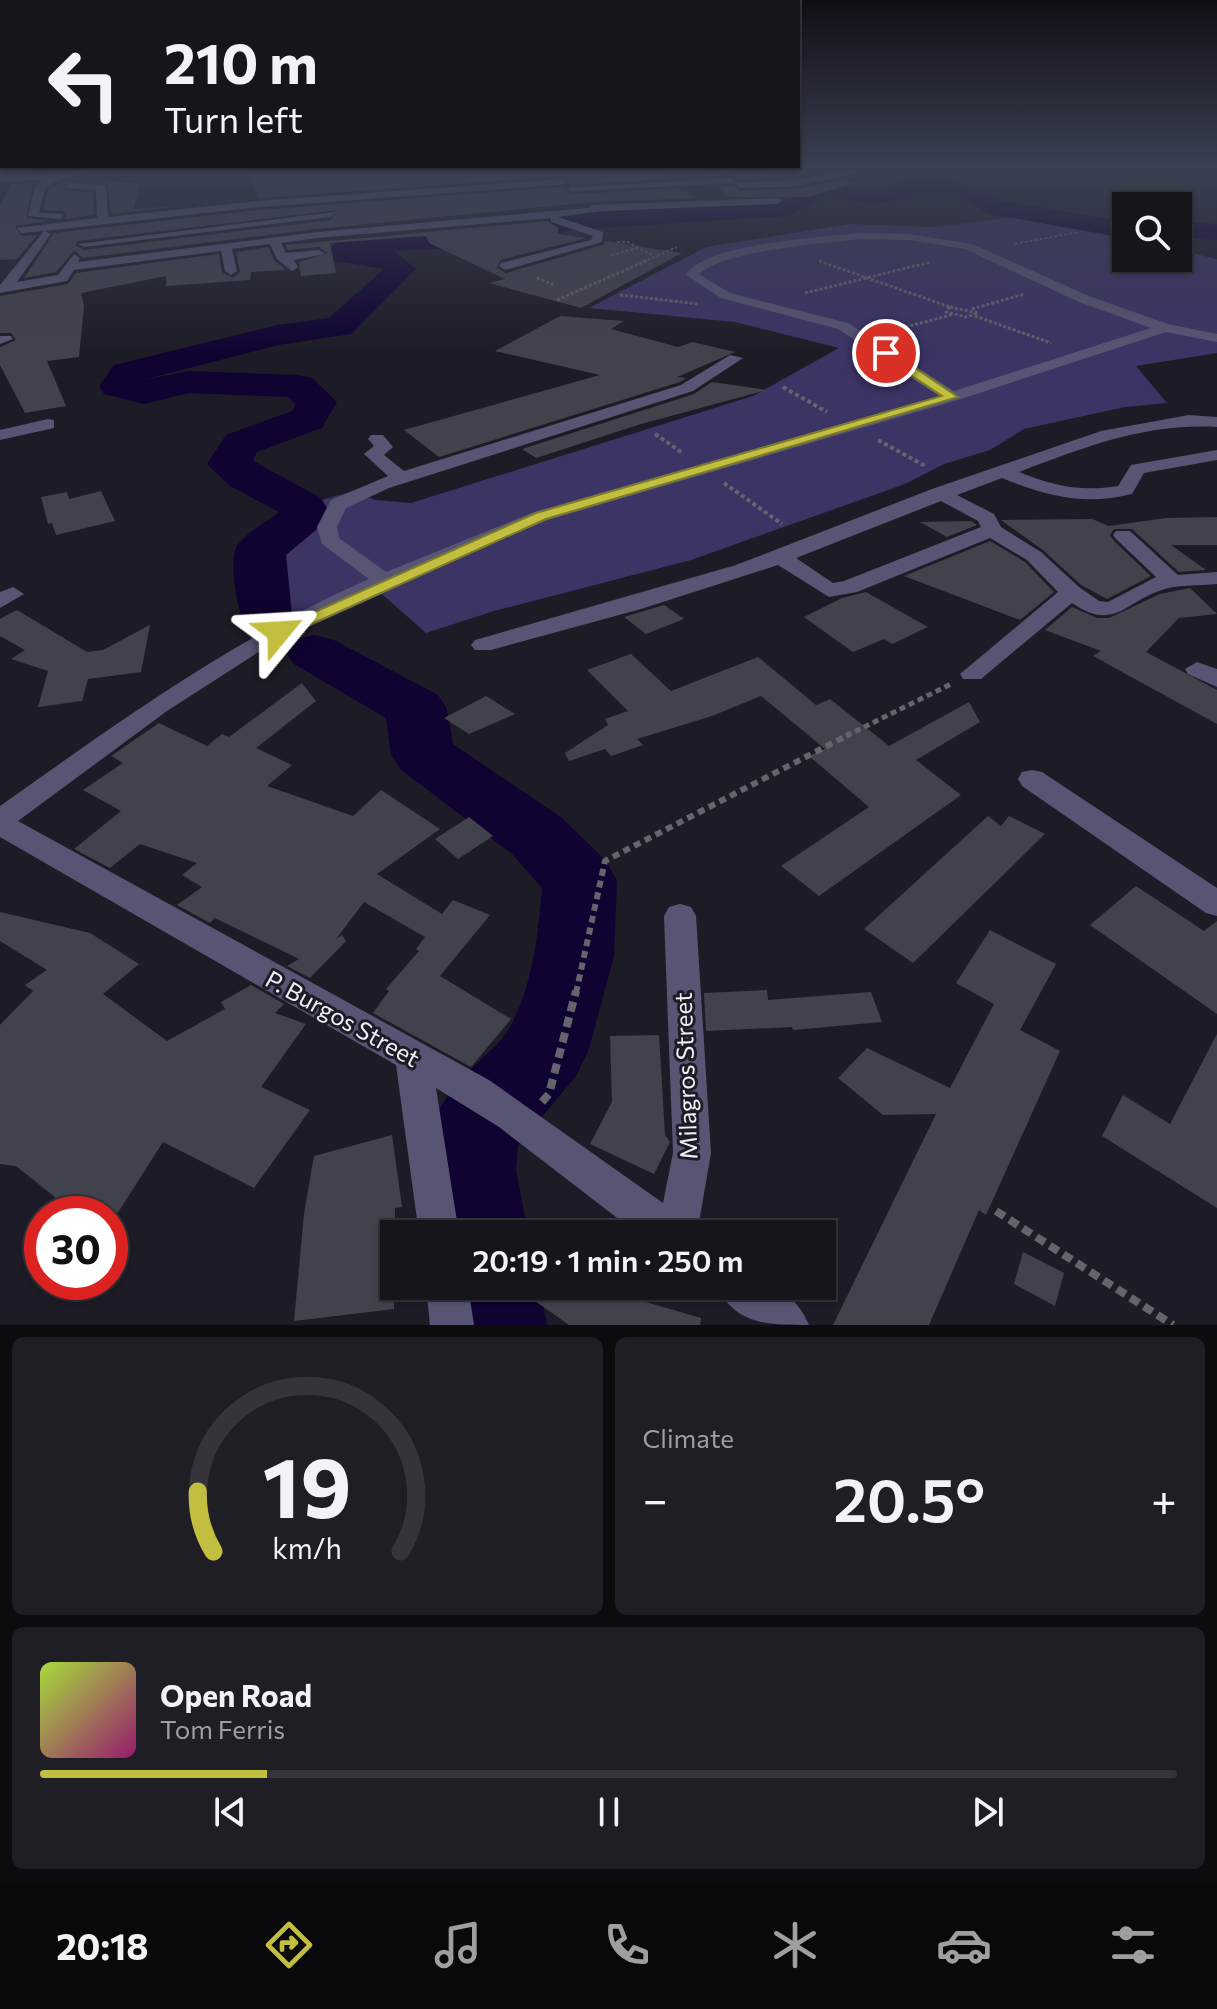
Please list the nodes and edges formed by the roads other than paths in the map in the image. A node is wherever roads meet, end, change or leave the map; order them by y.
1 (92, 230) edge
2 (201, 230) edge
3 (341, 230) edge
4 (376, 230) edge
5 (586, 230) edge
6 (343, 233) junction
7 (45, 234) dead end
8 (274, 240) junction
9 (84, 244) junction
10 (225, 247) junction
11 (319, 254) dead end
12 (505, 266) dead end
13 (68, 267) junction
14 (231, 271) dead end
15 (3, 289) edge
16 (1165, 328) junction
17 (1217, 338) edge
18 (735, 358) dead end
19 (952, 397) junction
20 (1217, 422) edge
21 (48, 424) dead end
22 (0, 435) edge
23 (377, 439) dead end
24 (1217, 455) edge
25 (1003, 472) junction
26 (401, 478) junction
27 (939, 493) junction
28 (992, 530) junction
29 (1123, 535) dead end
30 (780, 557) junction
31 (1217, 578) edge
32 (1172, 581) junction
33 (386, 582) junction
34 (1071, 592) junction
35 (483, 645) dead end
36 (972, 674) road end
37 (1032, 779) dead end
38 (0, 822) edge
39 (1217, 904) edge
40 (680, 916) dead end
41 (413, 1059) junction
42 (437, 1220) edge
43 (655, 1220) edge
44 (677, 1220) edge
45 (449, 1300) edge
46 (756, 1300) edge
47 (452, 1325) edge
48 (787, 1325) edge

1 - 9 street
2 - 9 street
3 - 6 street
4 - 6 street
5 - 12 street
6 - 8 street
7 - 15 street
8 - 10 street
8 - 11 street
9 - 13 street
10 - 13 street
10 - 14 street
13 - 15 street
16 - 17 street
16 - 19 street
16 - 19 street
18 - 26 street
19 - 33 street
20 - 25 street
21 - 22 street
23 - 26 street
24 - 25 street
25 - 27 street
26 - 33 street
27 - 28 street
27 - 30 street
28 - 30 street
28 - 34 street
29 - 32 street
30 - 35 street
31 - 32 street
32 - 34 street
33 - 38 street
34 - 36 street
37 - 39 street
38 - 41 street, P. Burgos Street
40 - 44 street, Milagros Street
41 - 42 street
41 - 43 street, P. Burgos Street
45 - 47 street
46 - 48 street

